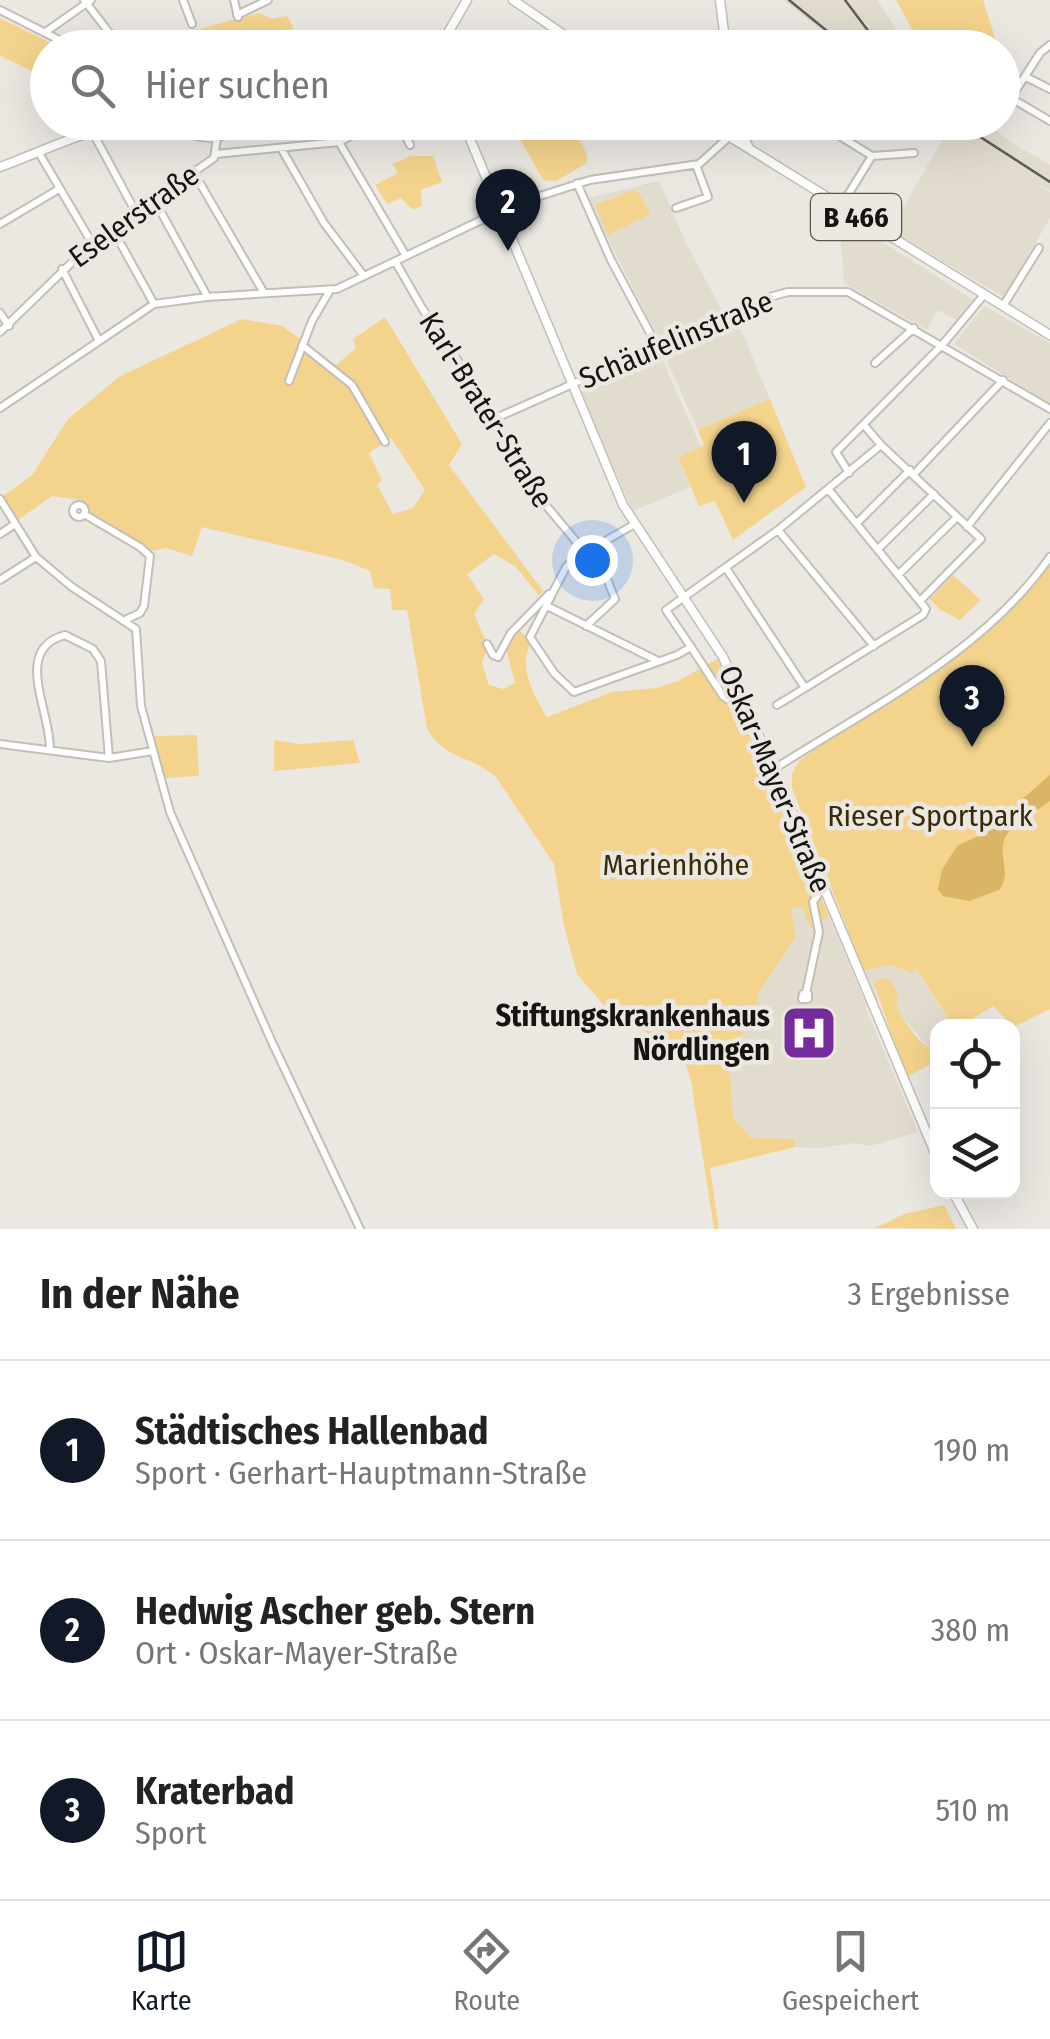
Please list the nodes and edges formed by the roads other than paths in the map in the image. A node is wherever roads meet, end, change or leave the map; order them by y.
1 (183, 0) edge
2 (234, 0) edge
3 (268, 0) edge
4 (467, 0) edge
5 (513, 0) edge
6 (720, 0) edge
7 (87, 1) edge
8 (0, 10) edge
9 (192, 24) dead end
10 (39, 30) edge
11 (49, 30) edge
12 (107, 30) edge
13 (450, 30) edge
14 (557, 30) edge
15 (724, 30) edge
16 (1050, 46) edge
17 (1026, 77) junction
18 (1020, 83) edge
19 (1050, 89) edge
20 (1020, 105) edge
21 (1050, 122) edge
22 (68, 140) edge
23 (90, 140) edge
24 (217, 140) edge
25 (343, 140) edge
26 (408, 140) edge
27 (470, 140) edge
28 (727, 140) edge
29 (735, 140) edge
30 (744, 140) edge
31 (846, 140) edge
32 (339, 142) junction
33 (410, 144) dead end
34 (282, 148) junction
35 (749, 148) junction
36 (40, 153) junction
37 (914, 153) dead end
38 (216, 154) junction
39 (872, 156) junction
40 (696, 165) junction
41 (0, 167) edge
42 (194, 173) junction
43 (577, 183) junction
44 (60, 189) junction
45 (155, 200) junction
46 (841, 207) junction
47 (676, 208) dead end
48 (498, 211) junction
49 (136, 212) junction
50 (0, 224) edge
51 (112, 228) junction
52 (92, 242) junction
53 (1038, 248) dead end
54 (406, 256) junction
55 (396, 262) junction
56 (62, 269) junction
57 (364, 276) junction
58 (333, 290) junction
59 (264, 294) junction
60 (983, 296) junction
61 (207, 297) junction
62 (154, 304) junction
63 (1002, 307) junction
64 (0, 312) edge
65 (9, 326) junction
66 (914, 328) junction
67 (0, 332) edge
68 (1050, 335) edge
69 (98, 339) junction
70 (943, 344) junction
71 (302, 345) junction
72 (658, 348) junction
73 (875, 363) dead end
74 (1003, 380) junction
75 (290, 381) dead end
76 (570, 384) junction
77 (0, 408) edge
78 (1050, 409) edge
79 (496, 418) junction
80 (866, 423) junction
81 (1050, 423) edge
82 (385, 442) dead end
83 (881, 445) junction
84 (912, 472) junction
85 (849, 473) junction
86 (829, 490) junction
87 (934, 494) junction
88 (0, 499) edge
89 (84, 514) dead end
90 (957, 518) junction
91 (858, 522) junction
92 (15, 524) junction
93 (635, 524) junction
94 (968, 527) junction
95 (778, 530) junction
96 (0, 534) edge
97 (594, 547) junction
98 (878, 549) junction
99 (585, 552) junction
100 (1050, 557) edge
101 (36, 558) junction
102 (726, 568) junction
103 (900, 574) junction
104 (0, 580) edge
105 (554, 589) junction
106 (684, 595) junction
107 (921, 600) junction
108 (547, 606) junction
109 (126, 619) junction
110 (586, 626) junction
111 (487, 644) dead end
112 (874, 646) junction
113 (691, 647) junction
114 (658, 661) junction
115 (804, 688) junction
116 (732, 702) dead end
117 (777, 704) dead end
118 (0, 744) edge
119 (50, 750) junction
120 (153, 751) junction
121 (109, 758) junction
122 (774, 769) junction
123 (823, 887) junction
124 (806, 993) dead end
125 (930, 1142) edge
126 (957, 1199) edge
127 (360, 1229) edge
128 (973, 1229) edge

1 - 9 street
2 - 3 street
4 - 13 main road
5 - 14 main road
6 - 15 main road
7 - 11 street
7 - 12 street
8 - 10 street
16 - 17 street
17 - 18 street
17 - 19 street
20 - 21 street
22 - 36 main road
23 - 49 street
24 - 38 street, Eselerstraße
25 - 32 street
26 - 33 street
27 - 48 main road, Oskar-Mayer-Straße
28 - 40 street
29 - 35 main road, B 466
30 - 35 main road
31 - 39 street
32 - 34 street
32 - 54 street
34 - 38 street
34 - 57 street
35 - 46 main road, B 466
36 - 41 main road
36 - 44 street
37 - 39 street
38 - 42 street, Eselerstraße
39 - 46 street
40 - 43 street
40 - 47 street
42 - 45 street, Eselerstraße
42 - 59 street
43 - 48 street
43 - 72 street
44 - 50 street
44 - 52 street
45 - 49 street, Eselerstraße
45 - 61 street
46 - 60 main road, B 466
48 - 54 street
48 - 76 main road, Oskar-Mayer-Straße
49 - 51 street, Eselerstraße
51 - 52 street, Eselerstraße
51 - 62 street
52 - 56 street, Eselerstraße
53 - 63 street
54 - 55 street
55 - 57 street
55 - 79 street, Karl-Brater-Straße
56 - 65 street, Eselerstraße
56 - 69 street
57 - 58 street
58 - 59 street
58 - 71 street
59 - 61 street
60 - 63 main road, B 466
60 - 70 street
61 - 62 street
62 - 69 street
63 - 68 main road, B 466
64 - 65 street
65 - 67 street, Eselerstraße
66 - 70 street, Schäufelinstraße
66 - 72 street, Schäufelinstraße
66 - 73 street
69 - 77 street
70 - 74 street, Schäufelinstraße
70 - 80 street
71 - 75 street
71 - 82 street
72 - 76 street, Schäufelinstraße
74 - 78 street, Schäufelinstraße
74 - 84 street
76 - 79 street, Schäufelinstraße
76 - 93 main road, Oskar-Mayer-Straße
79 - 99 street, Karl-Brater-Straße
80 - 83 street
80 - 85 street
81 - 94 street
83 - 84 street
83 - 85 street
84 - 87 street
84 - 91 street
85 - 86 street
86 - 91 street
86 - 95 street
87 - 90 street
87 - 98 street
88 - 92 street
89 - 109 street
90 - 94 street
90 - 103 street
91 - 98 street
92 - 96 street
92 - 101 street
93 - 97 street
93 - 106 main road, Oskar-Mayer-Straße
94 - 107 street
95 - 102 street
95 - 112 street
97 - 99 street
97 - 110 street
98 - 103 street
99 - 105 street
100 - 122 street
101 - 104 street
101 - 109 street
102 - 106 street
102 - 115 street
103 - 107 street
105 - 108 street
105 - 111 street
106 - 113 street
106 - 122 main road, Oskar-Mayer-Straße
107 - 112 street
108 - 110 street
108 - 114 street
109 - 120 street
110 - 114 street
112 - 115 street
113 - 114 street
113 - 116 street
115 - 117 street
118 - 119 street
119 - 121 street
119 - 121 street
120 - 121 street
120 - 127 street
122 - 123 main road, Oskar-Mayer-Straße
123 - 124 street
123 - 125 main road, Oskar-Mayer-Straße
126 - 128 main road

